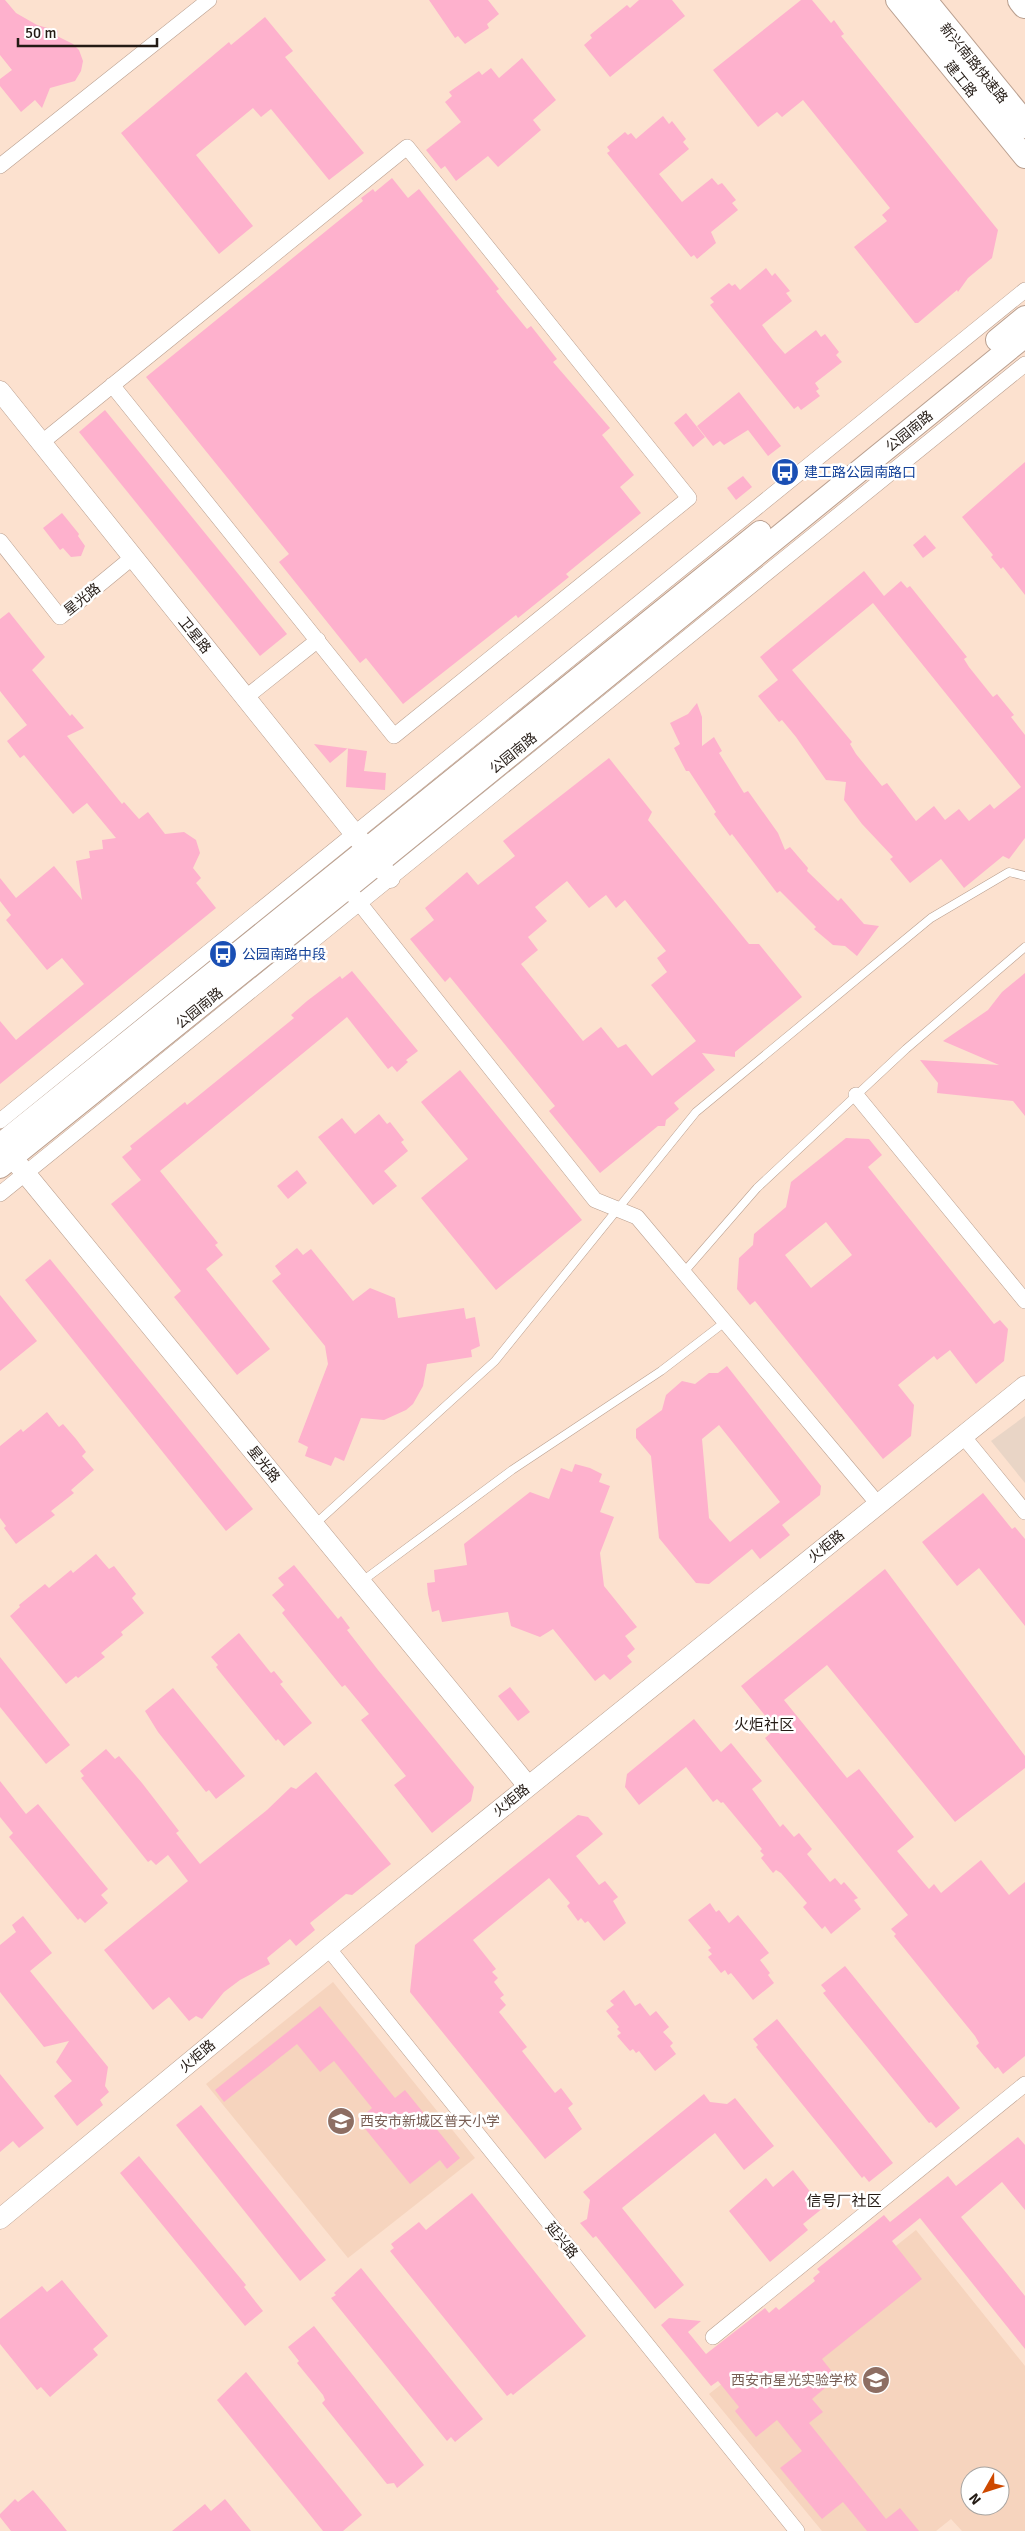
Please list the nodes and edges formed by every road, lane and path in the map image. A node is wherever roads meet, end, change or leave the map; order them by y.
1 (210, 0) edge
2 (897, 0) edge
3 (923, 0) edge
4 (1021, 0) edge
5 (1025, 5) edge
6 (1025, 125) edge
7 (1025, 157) edge
8 (0, 166) edge
9 (1025, 290) edge
10 (1025, 317) edge
11 (1025, 336) edge
12 (1025, 364) edge
13 (112, 385) junction
14 (0, 391) edge
15 (41, 442) junction
16 (0, 540) edge
17 (133, 557) junction
18 (318, 640) junction
19 (245, 698) junction
20 (372, 857) junction
21 (1025, 876) edge
22 (353, 896) junction
23 (1025, 947) edge
24 (856, 1095) junction
25 (0, 1121) edge
26 (6, 1155) edge
27 (0, 1194) edge
28 (617, 1209) junction
29 (684, 1272) junction
30 (1025, 1301) edge
31 (725, 1322) junction
32 (1025, 1386) edge
33 (963, 1436) junction
34 (878, 1504) junction
35 (1025, 1512) edge
36 (314, 1525) junction
37 (360, 1582) junction
38 (528, 1786) junction
39 (328, 1948) junction
40 (1025, 2084) edge
41 (0, 2218) edge
42 (712, 2337) dead end
43 (797, 2531) edge

1 - 8 street
2 - 7 main road, 建工路
3 - 6 highway, 新兴南路快速路
4 - 5 highway
9 - 20 street
10 - 20 main road, 公园南路
11 - 20 main road, 公园南路
12 - 20 street
13 - 15 street
13 - 18 street
13 - 18 street
14 - 15 street, 卫星路
15 - 17 street, 卫星路
16 - 17 street, 星光路
17 - 19 street, 卫星路
18 - 19 street
19 - 20 street, 卫星路
20 - 22 main road, 公园南路
20 - 25 street
20 - 26 main road, 公园南路
21 - 28 lane
22 - 26 main road, 公园南路
22 - 28 street
23 - 24 lane
24 - 29 lane
24 - 30 street
26 - 27 street
26 - 36 street, 星光路
28 - 29 street
28 - 36 lane
29 - 31 street
31 - 34 street
31 - 37 lane
32 - 33 street, 火炬路
33 - 34 street, 火炬路
33 - 35 street
34 - 38 street, 火炬路
36 - 37 street, 星光路
37 - 38 street, 星光路
38 - 39 street, 火炬路
39 - 41 street, 火炬路
39 - 43 street, 延兴路
40 - 42 street

